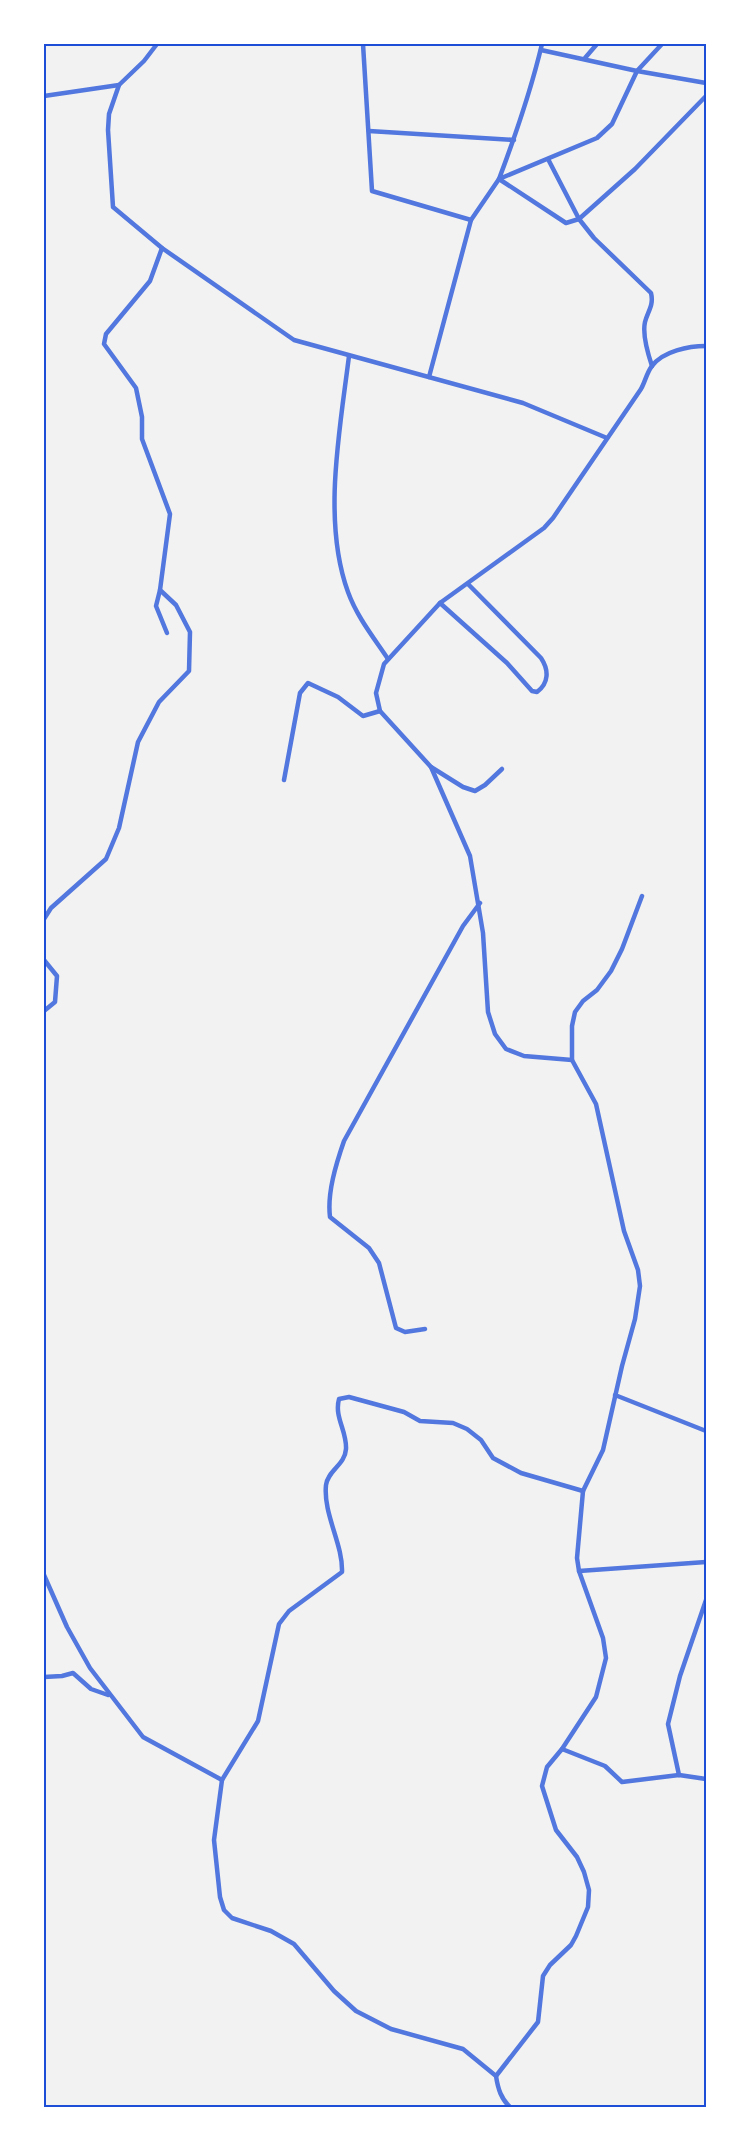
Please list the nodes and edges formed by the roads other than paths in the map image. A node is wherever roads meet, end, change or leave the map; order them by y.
1 (157, 44) edge
2 (363, 44) edge
3 (542, 44) edge
4 (597, 44) edge
5 (662, 44) edge
6 (541, 50) junction
7 (585, 58) junction
8 (637, 71) junction
9 (706, 83) edge
10 (119, 85) junction
11 (44, 96) edge
12 (706, 96) edge
13 (369, 131) junction
14 (514, 140) junction
15 (548, 159) junction
16 (499, 179) junction
17 (579, 219) junction
18 (471, 220) junction
19 (162, 248) junction
20 (706, 346) edge
21 (349, 356) junction
22 (652, 366) junction
23 (429, 377) junction
24 (607, 438) junction
25 (468, 584) junction
26 (160, 590) junction
27 (440, 603) junction
28 (166, 633) dead end
29 (388, 659) junction
30 (380, 711) junction
31 (431, 767) junction
32 (502, 769) dead end
33 (284, 780) dead end
34 (642, 896) dead end
35 (480, 903) junction
36 (44, 920) edge
37 (44, 960) edge
38 (44, 1011) edge
39 (572, 1060) junction
40 (424, 1329) dead end
41 (615, 1395) junction
42 (706, 1431) edge
43 (583, 1491) junction
44 (706, 1562) edge
45 (579, 1570) junction
46 (44, 1575) edge
47 (706, 1600) edge
48 (44, 1677) edge
49 (110, 1696) junction
50 (562, 1749) junction
51 (679, 1775) junction
52 (706, 1779) edge
53 (222, 1780) junction
54 (496, 2076) junction
55 (511, 2108) edge

1 - 10 street
2 - 13 street
3 - 6 street
4 - 7 street
5 - 8 street
6 - 7 street
6 - 14 street
7 - 8 street
8 - 9 street
8 - 15 street
10 - 11 street
10 - 19 street
12 - 17 street
13 - 14 street
13 - 18 street
14 - 16 street
15 - 16 street
15 - 17 street
16 - 17 street
16 - 18 street
17 - 22 street
18 - 23 street
19 - 21 street
19 - 26 street
20 - 22 street
21 - 23 street
21 - 29 street
22 - 24 street
23 - 24 street
24 - 25 street
25 - 27 street
25 - 27 street
26 - 28 street
26 - 36 street
27 - 29 street
29 - 30 street
30 - 31 street
30 - 33 street
31 - 32 street
31 - 35 street
34 - 39 street
35 - 39 street
35 - 40 street
37 - 38 street
39 - 41 street
41 - 42 street
41 - 43 street
43 - 45 street
43 - 53 street
44 - 45 street
45 - 50 street
46 - 49 street
47 - 51 street
48 - 49 street
49 - 53 street
50 - 51 street
50 - 54 street
51 - 52 street
53 - 54 street
54 - 55 street

